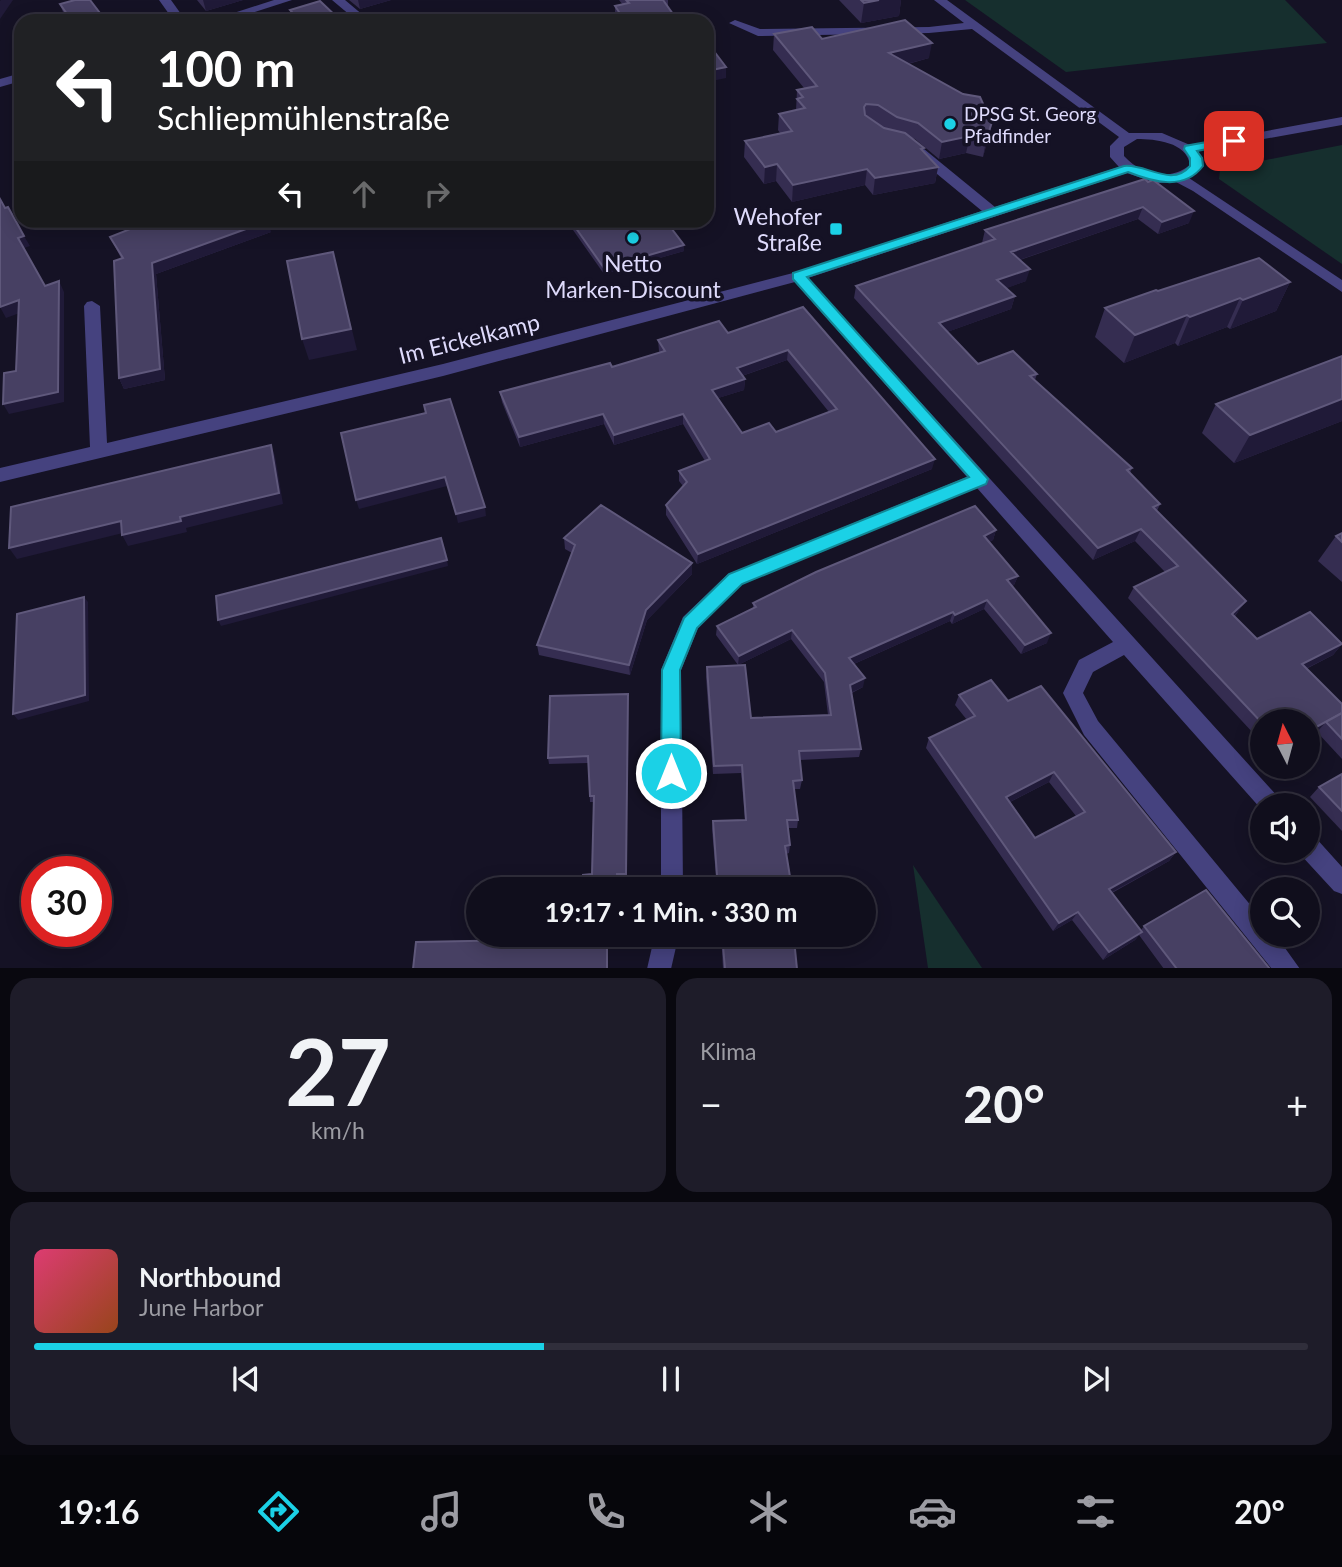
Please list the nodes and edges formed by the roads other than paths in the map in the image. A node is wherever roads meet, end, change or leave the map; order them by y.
1 (286, 0) edge
2 (338, 0) edge
3 (940, 0) edge
4 (239, 14) edge
5 (355, 14) edge
6 (735, 23) dead end
7 (974, 25) junction
8 (1342, 121) edge
9 (1127, 137) junction
10 (908, 144) edge
11 (1189, 149) junction
12 (1128, 168) junction
13 (1179, 178) junction
14 (992, 212) junction
15 (798, 276) junction
16 (1342, 287) edge
17 (92, 306) dead end
18 (99, 452) junction
19 (0, 475) edge
20 (980, 479) junction
21 (1126, 644) junction
22 (1260, 793) edge
23 (1320, 859) edge
24 (672, 877) edge
25 (1342, 883) edge
26 (664, 947) edge
27 (659, 968) edge
28 (1288, 968) edge

1 - 4 street
2 - 5 street
3 - 7 street
6 - 7 street
7 - 9 street
8 - 11 street
9 - 11 street
9 - 12 street
10 - 14 street
11 - 13 street
12 - 13 street
12 - 14 street, Im Eickelkamp
13 - 16 street
14 - 15 street, Im Eickelkamp
15 - 18 street, Im Eickelkamp
15 - 20 street
17 - 18 street
18 - 19 street, Im Eickelkamp
20 - 21 street
20 - 24 street
21 - 22 street
21 - 28 street
23 - 25 street
26 - 27 street

